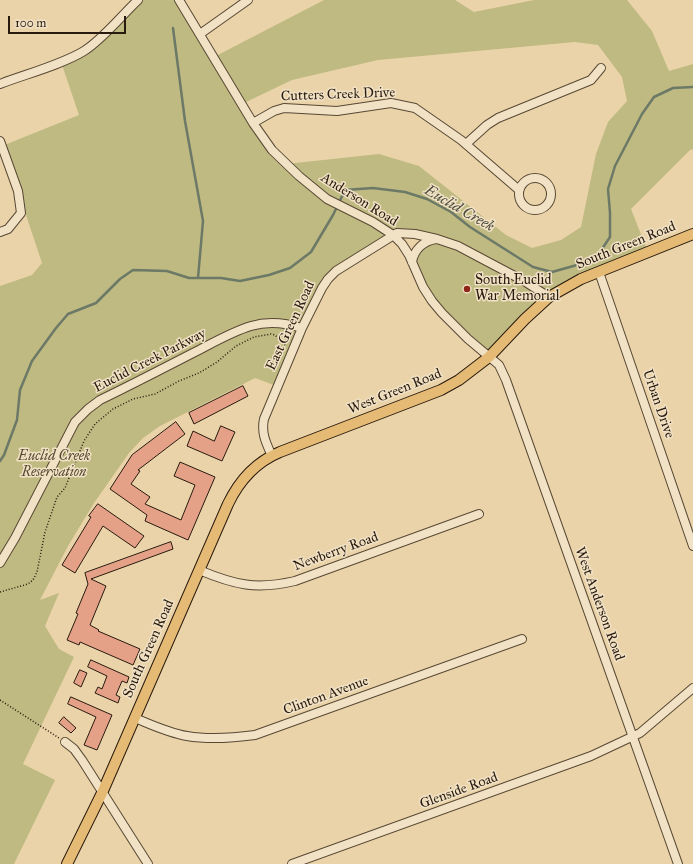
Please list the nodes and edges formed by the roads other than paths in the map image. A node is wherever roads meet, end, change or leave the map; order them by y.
1 (138, 0) edge
2 (179, 0) edge
3 (248, 0) edge
4 (200, 34) junction
5 (601, 68) dead end
6 (0, 84) edge
7 (253, 123) junction
8 (0, 142) edge
9 (466, 144) junction
10 (520, 190) junction
11 (0, 232) edge
12 (693, 234) edge
13 (393, 235) junction
14 (437, 239) junction
15 (412, 263) junction
16 (599, 272) junction
17 (549, 297) junction
18 (302, 328) junction
19 (490, 358) junction
20 (272, 456) junction
21 (479, 514) dead end
22 (693, 546) edge
23 (0, 563) edge
24 (199, 570) junction
25 (522, 639) dead end
26 (693, 688) edge
27 (134, 718) junction
28 (632, 738) junction
29 (65, 742) road end
30 (102, 793) junction
31 (67, 864) edge
32 (148, 864) edge
33 (292, 864) edge
34 (678, 864) edge

1 - 6 street
2 - 4 street, Anderson Road
3 - 4 street
4 - 7 street, Anderson Road
5 - 9 street
7 - 9 street, Cutters Creek Drive
7 - 13 street, Anderson Road
8 - 11 street
9 - 10 street, Cutters Creek Drive
10 - 10 street, Cutters Creek Drive
12 - 16 main road, South Green Road
13 - 14 street
13 - 15 street, Anderson Road
13 - 18 street, East Green Road
14 - 15 street
14 - 17 street
15 - 19 street, Anderson Road
16 - 17 main road, South Green Road
16 - 22 street, Urban Drive
17 - 19 main road, West Green Road
18 - 20 street, East Green Road
18 - 23 street, Euclid Creek Parkway
19 - 20 main road, West Green Road
19 - 28 street, West Anderson Road
20 - 24 main road, South Green Road
21 - 24 street, Newberry Road
24 - 27 main road, South Green Road
25 - 27 street, Clinton Avenue
26 - 28 street, Glenside Road
27 - 30 main road, South Green Road
28 - 33 street, Glenside Road
28 - 34 street, West Anderson Road
29 - 30 street
30 - 31 main road, South Green Road
30 - 32 street

